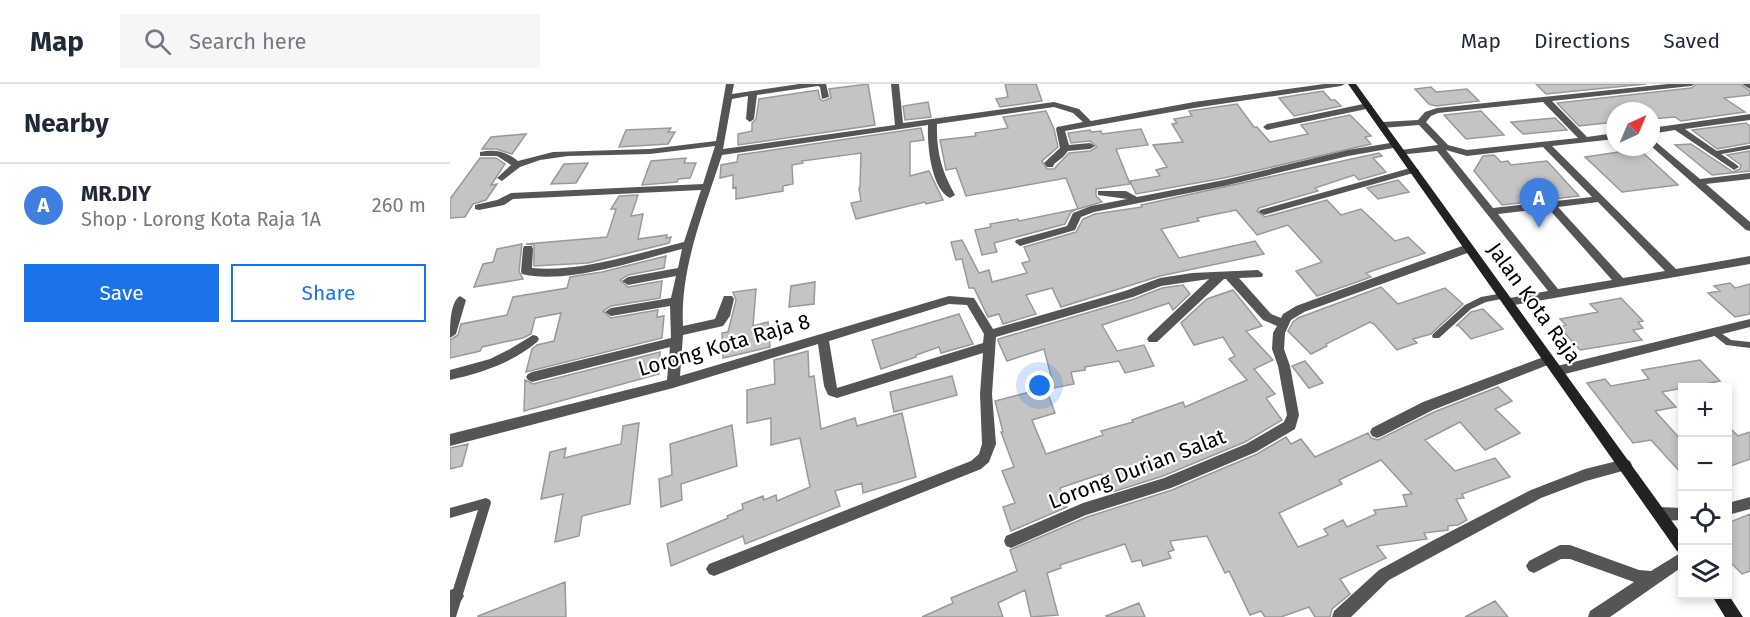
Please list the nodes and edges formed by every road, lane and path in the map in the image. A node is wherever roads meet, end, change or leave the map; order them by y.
1 (730, 84) edge
2 (818, 84) edge
3 (895, 84) edge
4 (1341, 84) edge
5 (1352, 84) edge
6 (1692, 84) edge
7 (1746, 84) edge
8 (1750, 87) edge
9 (740, 95) junction
10 (825, 97) dead end
11 (1545, 99) junction
12 (1368, 106) junction
13 (1750, 117) edge
14 (750, 119) dead end
15 (933, 121) junction
16 (1421, 122) junction
17 (1088, 123) junction
18 (899, 125) junction
19 (1382, 125) junction
20 (1267, 127) dead end
21 (1676, 127) junction
22 (1660, 130) edge
23 (1606, 137) edge
24 (1585, 140) junction
25 (1545, 144) junction
26 (1090, 146) dead end
27 (1750, 147) edge
28 (718, 148) junction
29 (1065, 148) junction
30 (1442, 148) junction
31 (1398, 149) junction
32 (1660, 149) edge
33 (1716, 153) junction
34 (483, 154) dead end
35 (517, 165) junction
36 (1050, 165) dead end
37 (1734, 167) dead end
38 (1414, 170) junction
39 (1750, 176) edge
40 (502, 178) dead end
41 (1699, 182) junction
42 (706, 187) junction
43 (1101, 193) dead end
44 (950, 195) dead end
45 (1134, 199) junction
46 (1600, 199) junction
47 (1551, 205) junction
48 (479, 207) dead end
49 (1264, 212) dead end
50 (1490, 212) junction
51 (1748, 224) edge
52 (1020, 242) dead end
53 (688, 244) junction
54 (1469, 248) junction
55 (528, 249) dead end
56 (1750, 260) edge
57 (682, 271) junction
58 (1674, 273) junction
59 (1258, 274) dead end
60 (1225, 275) junction
61 (628, 281) dead end
62 (1621, 283) junction
63 (1556, 294) junction
64 (728, 299) dead end
65 (1506, 299) junction
66 (460, 300) dead end
67 (676, 301) junction
68 (611, 312) dead end
69 (1282, 323) junction
70 (1750, 323) edge
71 (1715, 332) junction
72 (450, 334) edge
73 (676, 336) junction
74 (1436, 336) dead end
75 (533, 339) dead end
76 (823, 339) junction
77 (1153, 339) dead end
78 (990, 340) junction
79 (1750, 345) edge
80 (1549, 360) junction
81 (1557, 371) junction
82 (450, 375) edge
83 (532, 377) dead end
84 (673, 382) junction
85 (1377, 432) dead end
86 (450, 440) edge
87 (1625, 465) junction
88 (1750, 503) edge
89 (1732, 508) edge
90 (450, 513) edge
91 (1660, 514) junction
92 (1678, 514) edge
93 (1011, 541) dead end
94 (1682, 545) edge
95 (1678, 562) edge
96 (1534, 566) dead end
97 (714, 569) dead end
98 (1651, 578) junction
99 (453, 597) edge
100 (1722, 599) edge
101 (450, 617) edge
102 (1340, 617) edge
103 (1596, 617) edge
104 (1735, 617) edge

1 - 9 street
2 - 9 street
2 - 10 street
3 - 18 street
4 - 17 street
5 - 12 main road, Jalan Kota Raja
6 - 11 street
7 - 8 street
9 - 14 street
9 - 28 street
11 - 16 street
11 - 24 street
12 - 19 main road, Jalan Kota Raja
12 - 20 street
13 - 21 street
15 - 17 street
15 - 18 street
15 - 44 street
16 - 19 street
16 - 30 street
17 - 29 street
18 - 28 street
19 - 31 main road, Jalan Kota Raja
21 - 22 street
21 - 33 street
23 - 24 street
24 - 25 street
25 - 30 street
25 - 46 street
26 - 29 street
27 - 33 lane
28 - 35 street
28 - 42 street
29 - 36 street
30 - 31 street
30 - 50 street
31 - 38 main road, Jalan Kota Raja
31 - 45 street
32 - 41 street
33 - 37 street
34 - 35 street
35 - 40 street
38 - 49 street
38 - 54 main road, Jalan Kota Raja
39 - 41 street
41 - 51 street
42 - 48 street
42 - 53 street
43 - 45 street
45 - 52 street
46 - 47 street
46 - 58 street
47 - 50 street
47 - 62 street
50 - 63 street
53 - 55 street
53 - 57 street
54 - 65 main road, Jalan Kota Raja
54 - 69 street
56 - 58 street
57 - 61 street
57 - 67 street
58 - 62 street
59 - 60 street
60 - 69 street
60 - 77 street
60 - 78 street
62 - 63 street
63 - 65 street
64 - 73 street
65 - 74 lane
65 - 80 main road, Jalan Kota Raja
66 - 72 street
67 - 68 street
67 - 73 street
69 - 93 street, Lorong Durian Salat
70 - 71 street
71 - 79 lane
71 - 81 street
73 - 83 street
73 - 84 street
75 - 82 street
76 - 78 street, Lorong Kota Raja 8
76 - 78 street
76 - 84 street, Lorong Kota Raja 8
78 - 97 street
80 - 81 main road, Jalan Kota Raja
80 - 85 street
81 - 87 main road, Jalan Kota Raja
84 - 86 street, Lorong Kota Raja 8
87 - 91 main road, Jalan Kota Raja
87 - 102 street
88 - 89 street
90 - 99 lane
91 - 92 street
91 - 94 main road, Jalan Kota Raja
95 - 98 street
96 - 98 street
98 - 103 street
99 - 101 lane
100 - 104 main road

